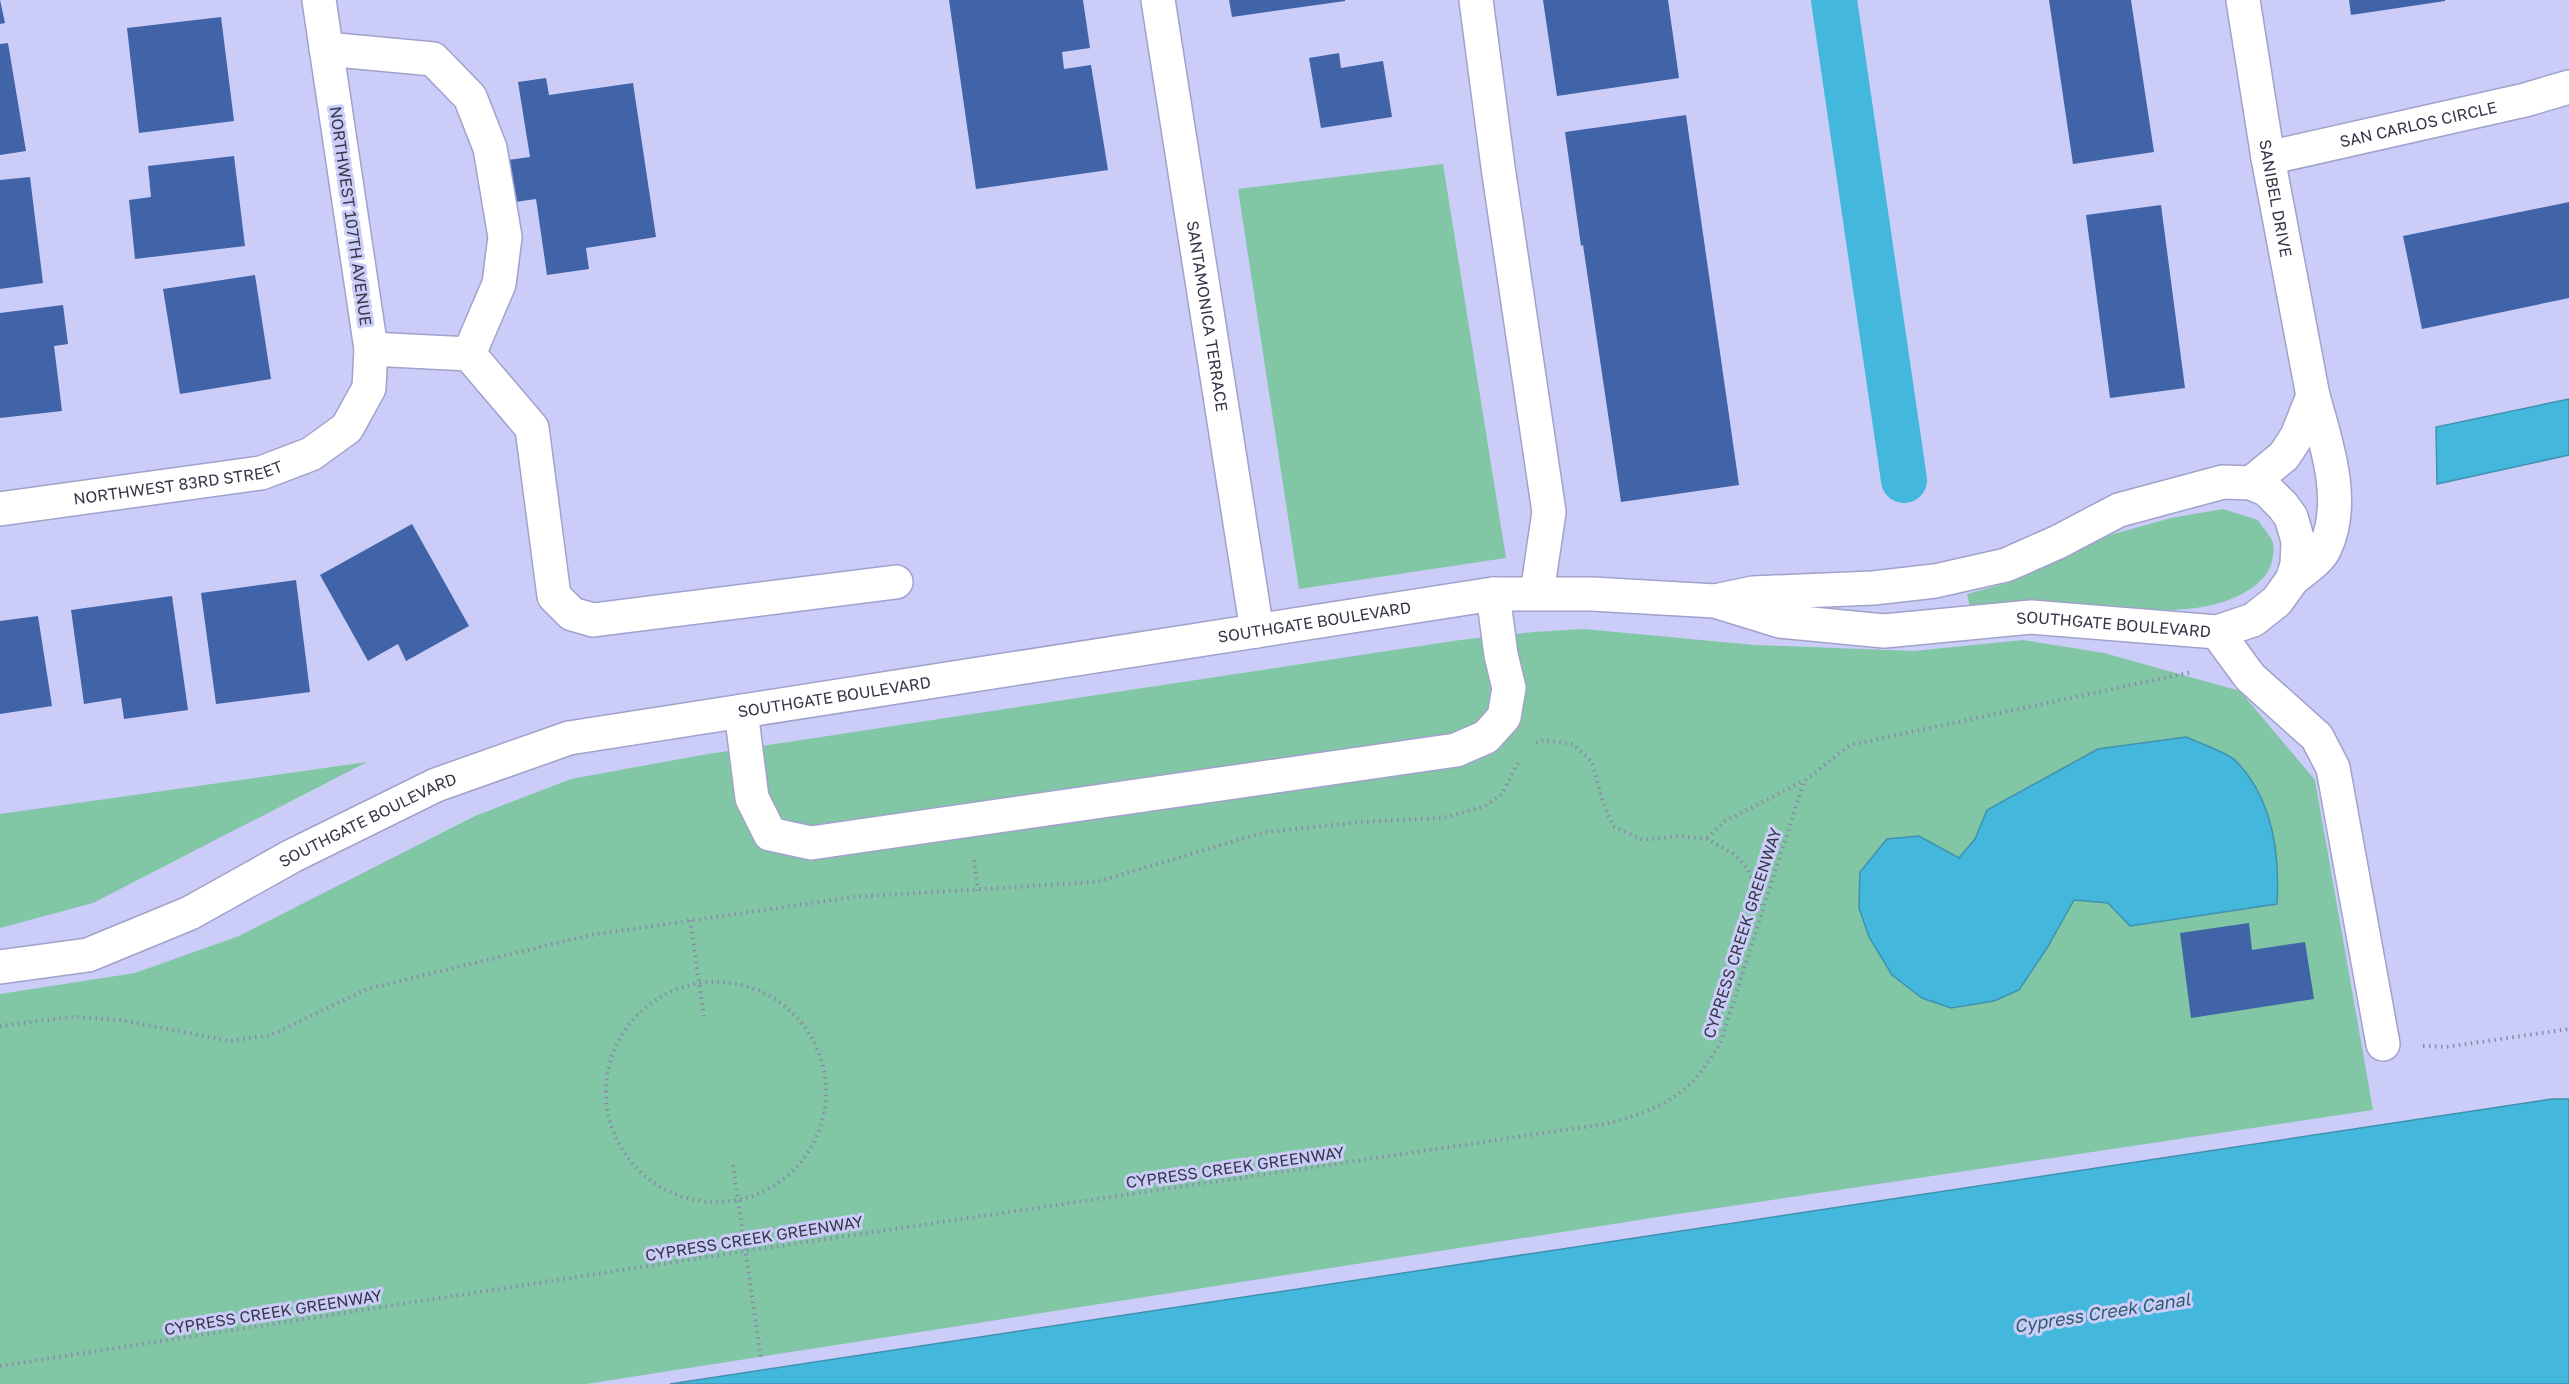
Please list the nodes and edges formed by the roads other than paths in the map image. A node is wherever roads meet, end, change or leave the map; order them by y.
1 (319, 0) edge
2 (1158, 0) edge
3 (1476, 0) edge
4 (2243, 0) edge
5 (326, 49) junction
6 (2569, 87) edge
7 (2268, 158) junction
8 (371, 349) junction
9 (469, 354) junction
10 (2313, 396) junction
11 (347, 428) joint
12 (2251, 483) junction
13 (0, 509) edge
14 (2292, 580) junction
15 (896, 582) dead end
16 (1537, 593) junction
17 (1494, 594) junction
18 (1714, 601) junction
19 (1257, 631) junction
20 (2217, 632) junction
21 (741, 711) junction
22 (0, 967) edge
23 (2383, 1044) road end

1 - 5 street, NORTHWEST 107TH AVENUE
2 - 19 street, SANTAMONICA TERRACE
3 - 16 street
4 - 7 street, SANIBEL DRIVE
5 - 8 street, NORTHWEST 107TH AVENUE
5 - 9 street
6 - 7 street, SAN CARLOS CIRCLE
7 - 10 street, SANIBEL DRIVE
8 - 9 street
8 - 11 street, NORTHWEST 107TH AVENUE
9 - 15 street
10 - 12 street
10 - 14 street, SANIBEL DRIVE
11 - 13 street, NORTHWEST 83RD STREET
12 - 14 street, SOUTHGATE BOULEVARD
12 - 18 street, SOUTHGATE BOULEVARD
14 - 20 street, SOUTHGATE BOULEVARD
16 - 17 street, SOUTHGATE BOULEVARD
16 - 18 street, SOUTHGATE BOULEVARD
17 - 19 street, SOUTHGATE BOULEVARD
17 - 21 street
18 - 20 street, SOUTHGATE BOULEVARD
19 - 21 street, SOUTHGATE BOULEVARD
20 - 23 street
21 - 22 street, SOUTHGATE BOULEVARD

